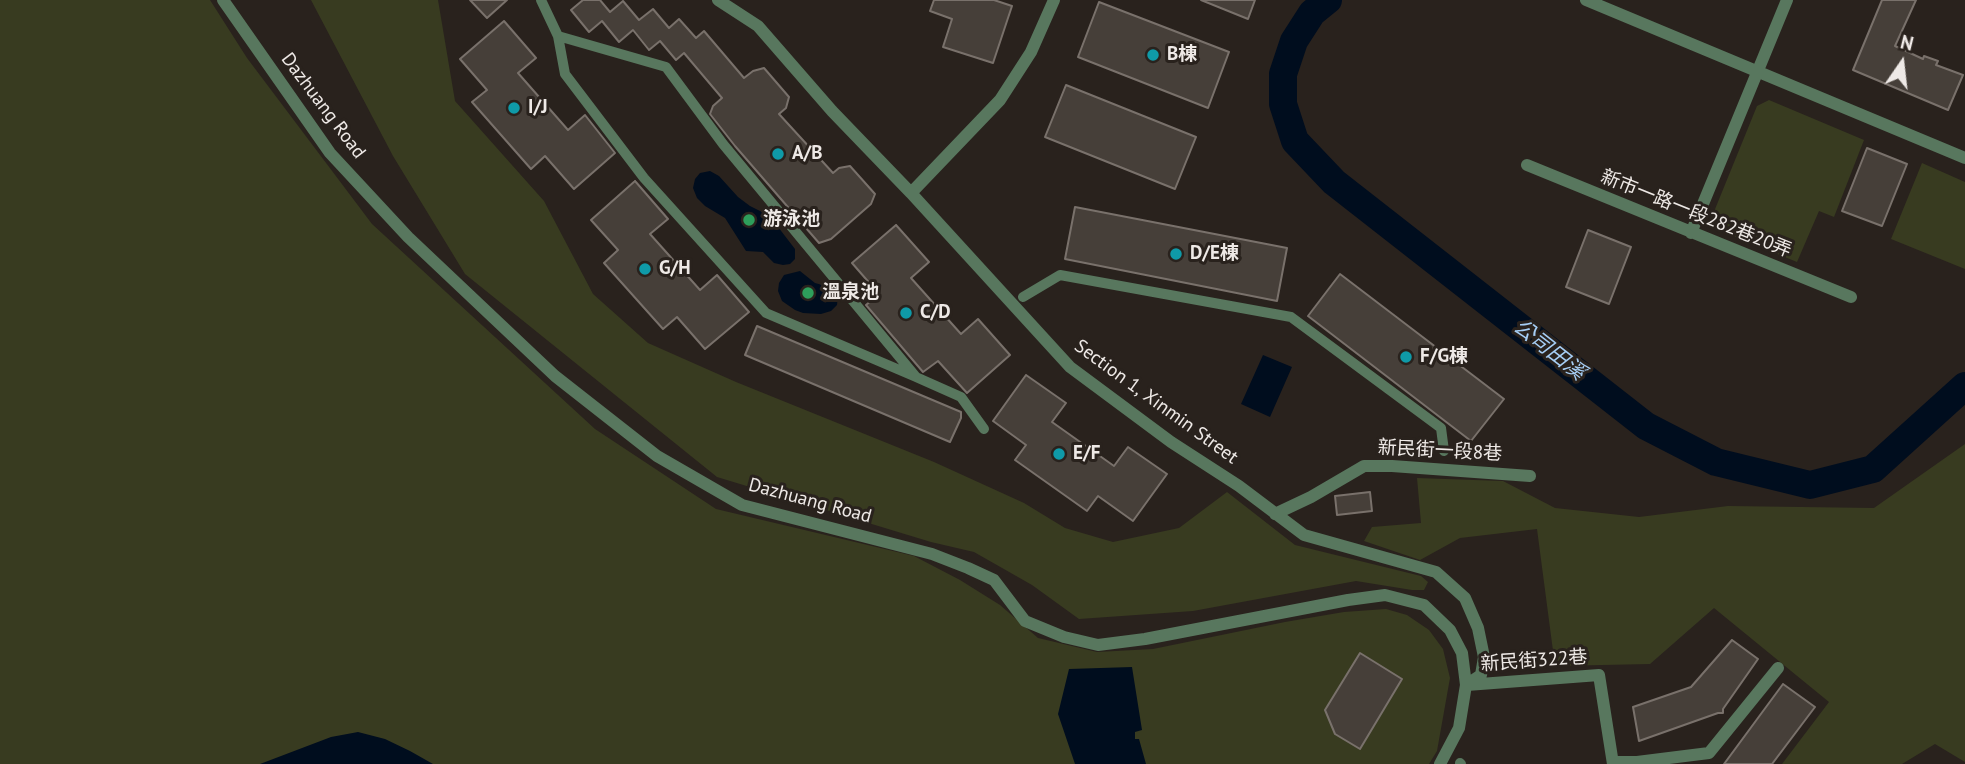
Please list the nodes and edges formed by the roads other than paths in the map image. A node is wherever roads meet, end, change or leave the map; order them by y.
1 (223, 0) edge
2 (541, 0) edge
3 (718, 0) edge
4 (1054, 0) edge
5 (1586, 0) edge
6 (1787, 0) edge
7 (558, 36) junction
8 (1757, 70) junction
9 (1965, 158) edge
10 (1527, 165) dead end
11 (911, 193) junction
12 (1691, 233) junction
13 (1023, 297) dead end
14 (1850, 297) dead end
15 (916, 377) junction
16 (984, 429) dead end
17 (1444, 451) dead end
18 (1530, 475) dead end
19 (1275, 514) junction
20 (1778, 668) dead end
21 (1466, 685) junction
22 (1613, 763) edge
23 (1440, 764) edge

1 - 21 street, Dazhuang Road
2 - 7 street
3 - 11 street, Section 1, Xinmin Street
4 - 11 street
5 - 8 street
6 - 8 street
7 - 15 street
7 - 15 street
8 - 9 street
8 - 12 street
10 - 12 street, 新市一路一段282巷20弄
11 - 19 street, Section 1, Xinmin Street
12 - 14 street, 新市一路一段282巷20弄
13 - 17 street
15 - 16 street
18 - 19 street, 新民街一段8巷
19 - 21 street, Section 1, Xinmin Street
20 - 22 street
21 - 22 street, 新民街322巷
21 - 23 street

